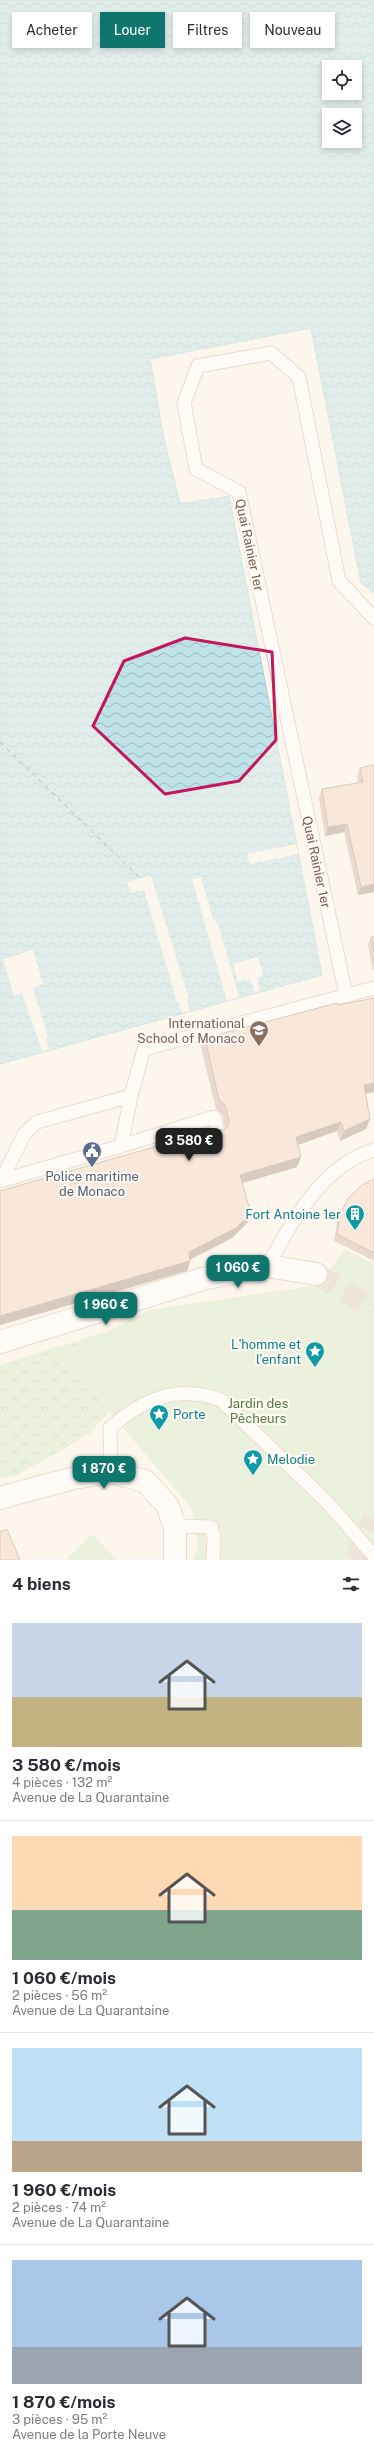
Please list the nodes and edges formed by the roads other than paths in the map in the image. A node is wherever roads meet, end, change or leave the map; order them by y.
1 (374, 618) edge
2 (374, 988) edge
3 (346, 995) junction
4 (131, 1096) junction
5 (218, 1132) edge
6 (121, 1146) junction
7 (374, 1150) edge
8 (0, 1181) edge
9 (268, 1266) junction
10 (316, 1274) tunnel mouth
11 (0, 1342) edge
12 (111, 1472) junction
13 (0, 1498) edge
14 (175, 1526) junction
15 (374, 1556) edge
16 (175, 1560) edge
17 (213, 1560) edge

1 - 3 lane, Quai Rainier 1er
2 - 3 lane
3 - 4 lane
4 - 6 lane
4 - 8 lane
5 - 6 lane
6 - 8 lane
7 - 9 lane
9 - 10 street
9 - 11 street
12 - 13 street
12 - 14 street
12 - 15 lane
14 - 16 street
14 - 17 lane

